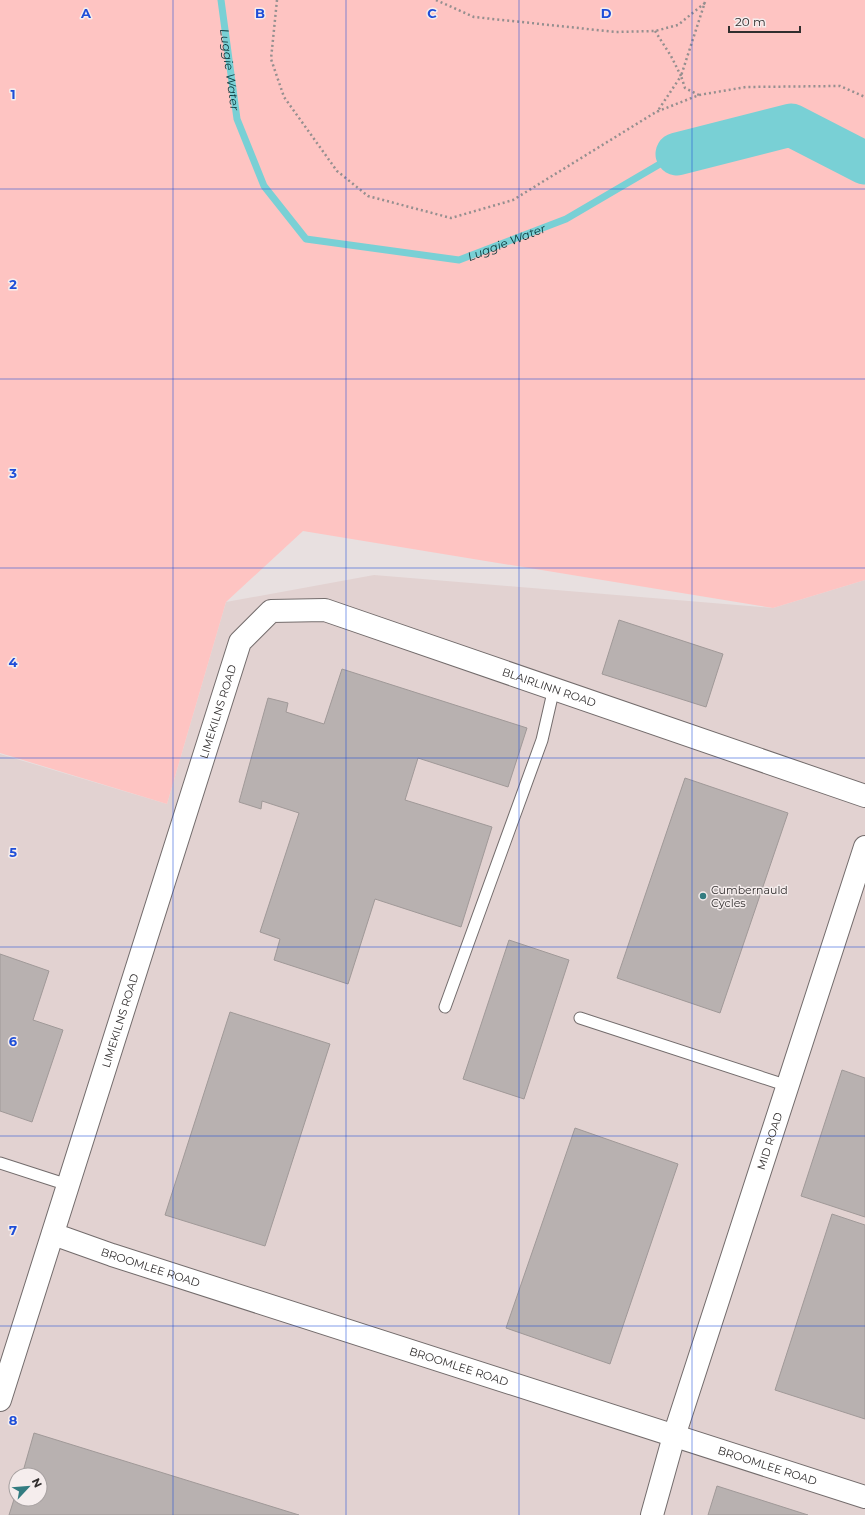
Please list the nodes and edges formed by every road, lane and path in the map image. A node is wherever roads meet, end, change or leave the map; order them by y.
1 (277, 0) edge
2 (436, 0) edge
3 (706, 1) edge
4 (655, 31) junction
5 (681, 76) junction
6 (699, 95) junction
7 (865, 97) edge
8 (656, 112) junction
9 (240, 642) joint
10 (554, 688) junction
11 (865, 796) edge
12 (865, 847) edge
13 (445, 1007) dead end
14 (580, 1018) dead end
15 (788, 1086) junction
16 (0, 1163) edge
17 (68, 1185) junction
18 (53, 1234) junction
19 (0, 1400) edge
20 (674, 1436) junction
21 (865, 1497) edge
22 (652, 1515) edge

1 - 8 path
2 - 4 path
3 - 4 path
3 - 5 path
4 - 5 path
5 - 6 path
5 - 8 path
6 - 7 path
6 - 8 path
9 - 10 street, BLAIRLINN ROAD
9 - 17 street, LIMEKILNS ROAD
10 - 11 street, BLAIRLINN ROAD
10 - 13 lane
12 - 15 street, MID ROAD
14 - 15 lane
15 - 20 street, MID ROAD
16 - 17 lane
17 - 18 street, LIMEKILNS ROAD
18 - 19 street, LIMEKILNS ROAD
18 - 20 street, BROOMLEE ROAD
20 - 21 street, BROOMLEE ROAD
20 - 22 street, MID ROAD

